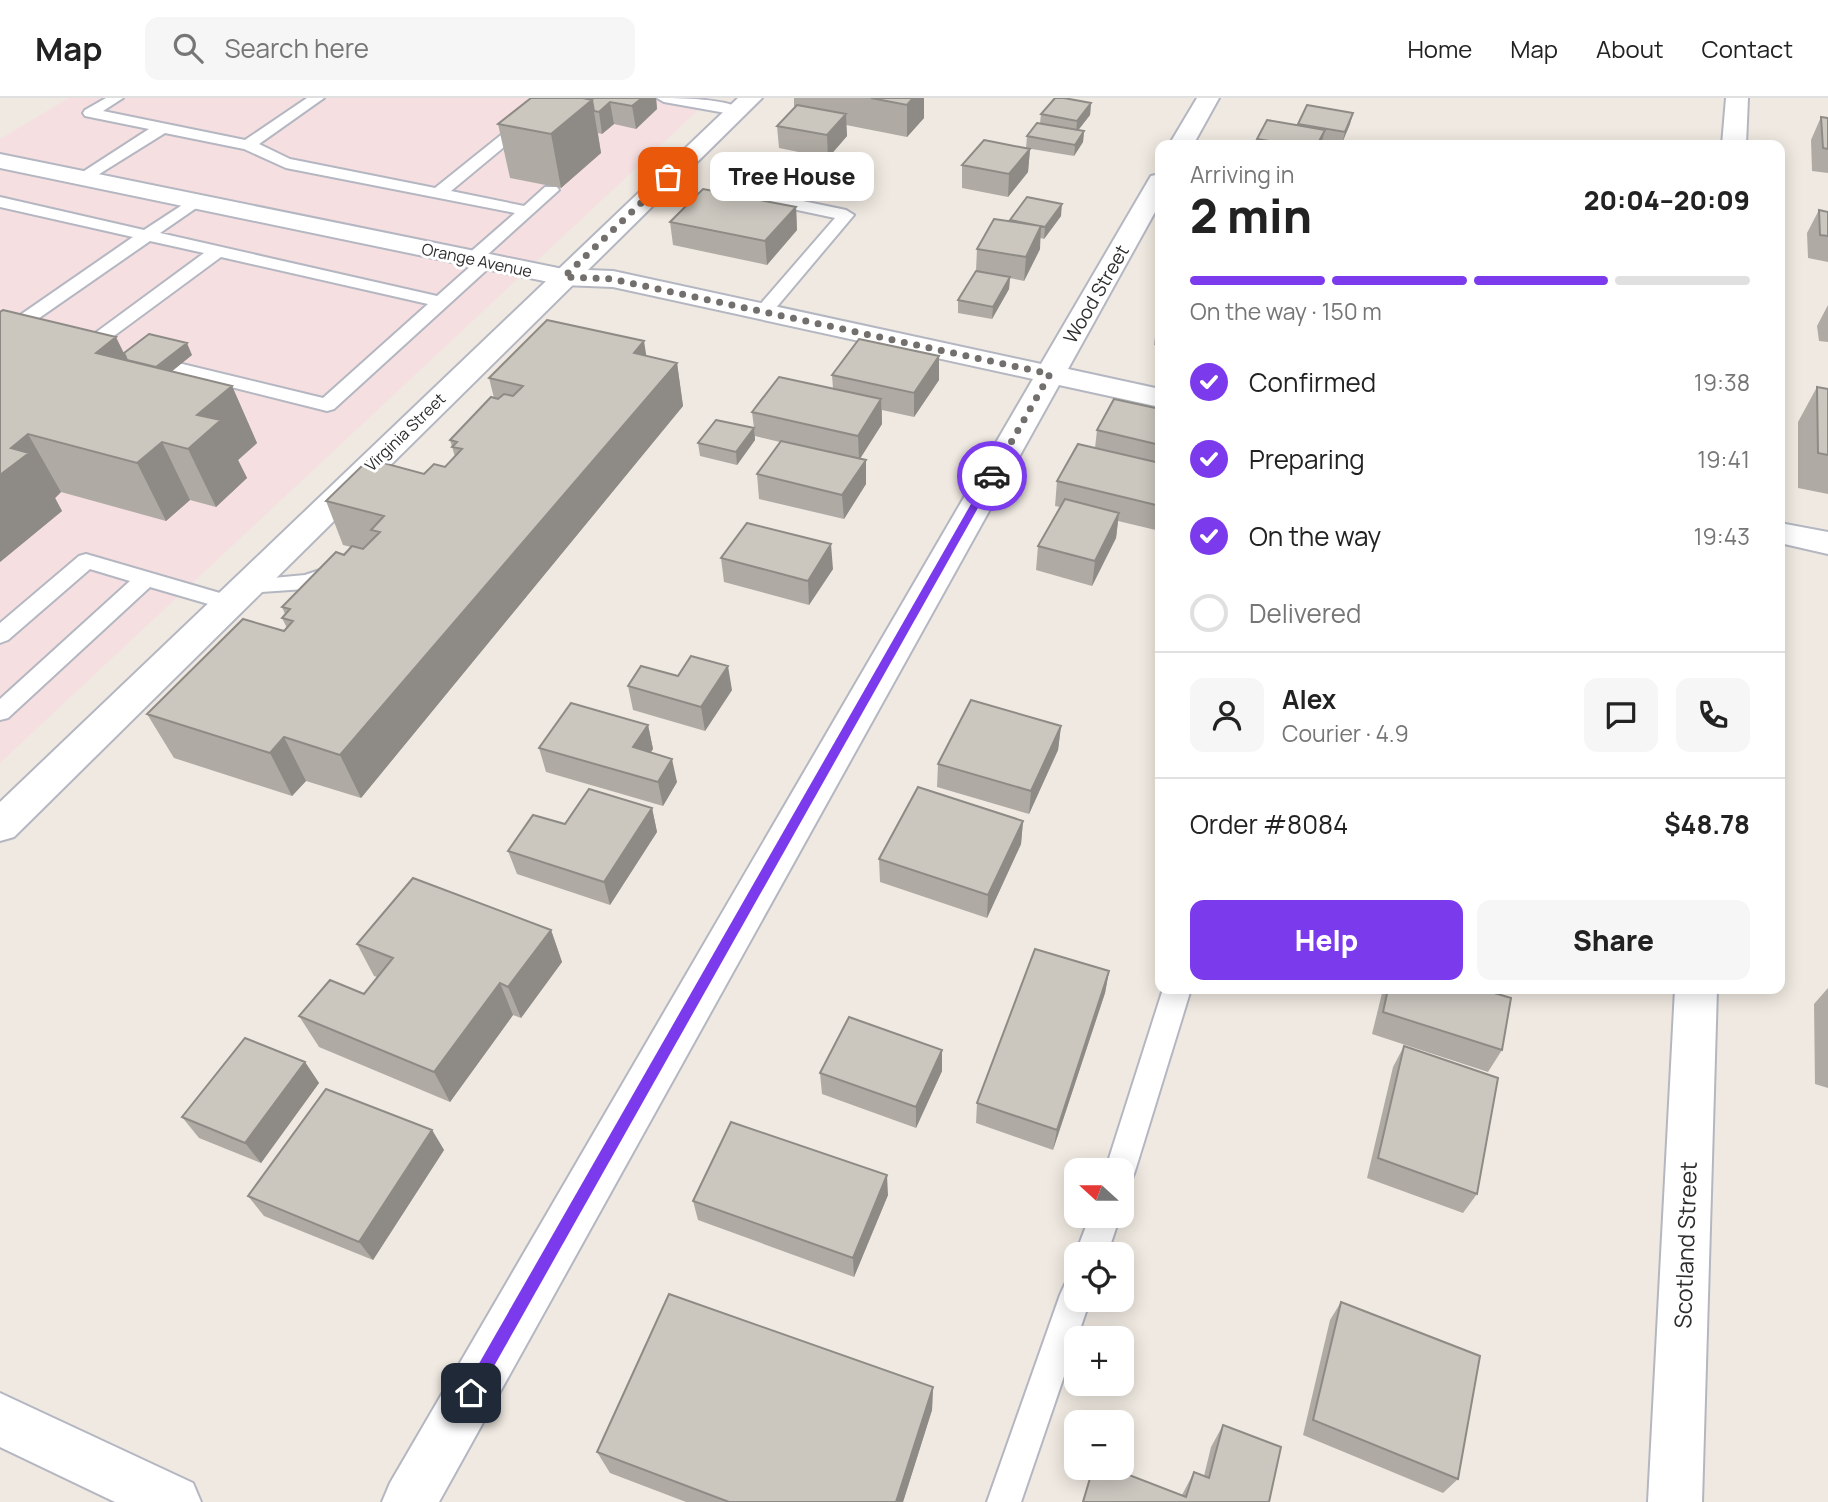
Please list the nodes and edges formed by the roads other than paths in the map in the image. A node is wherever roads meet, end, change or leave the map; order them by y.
1 (116, 98) edge
2 (317, 98) edge
3 (556, 98) edge
4 (664, 98) edge
5 (1208, 98) edge
6 (1737, 98) edge
7 (744, 105) edge
8 (162, 128) junction
9 (1184, 140) edge
10 (1734, 140) edge
11 (248, 145) junction
12 (0, 161) edge
13 (83, 178) junction
14 (551, 190) edge
15 (1155, 190) edge
16 (439, 193) junction
17 (651, 193) junction
18 (196, 201) junction
19 (0, 202) edge
20 (527, 211) junction
21 (147, 235) junction
22 (218, 251) junction
23 (480, 260) junction
24 (564, 277) junction
25 (442, 302) junction
26 (763, 312) junction
27 (0, 337) edge
28 (1050, 374) junction
29 (1155, 397) edge
30 (1785, 534) edge
31 (1828, 543) edge
32 (357, 562) edge
33 (146, 579) junction
34 (238, 594) junction
35 (0, 635) edge
36 (0, 712) edge
37 (0, 826) edge
38 (1175, 994) edge
39 (1696, 994) edge
40 (1124, 1158) edge
41 (1070, 1312) edge
42 (0, 1419) edge
43 (174, 1502) edge
44 (409, 1502) edge
45 (1004, 1502) edge
46 (1675, 1502) edge

1 - 8 lane
2 - 11 lane
3 - 16 lane
4 - 7 lane
5 - 9 street
6 - 10 street
7 - 17 street, Virginia Street
8 - 11 lane
8 - 13 lane
11 - 16 lane
12 - 13 street, Orange Avenue
13 - 18 street, Orange Avenue
14 - 20 lane
15 - 28 street, Wood Street
16 - 20 lane
17 - 24 street, Virginia Street
17 - 26 lane
18 - 21 lane
18 - 23 street, Orange Avenue
19 - 21 lane
20 - 23 lane
21 - 22 lane
21 - 27 lane
22 - 25 lane
22 - 25 lane
23 - 24 street, Orange Avenue
23 - 25 lane
24 - 26 street, Orange Avenue
24 - 34 street, Virginia Street
26 - 28 street, Orange Avenue
28 - 29 street, Orange Avenue
28 - 44 street, Wood Street
30 - 31 street
32 - 34 lane
33 - 34 lane
33 - 35 lane
33 - 36 lane
34 - 37 street, Virginia Street
38 - 40 lane
39 - 46 street, Scotland Street
41 - 45 lane
42 - 43 street

